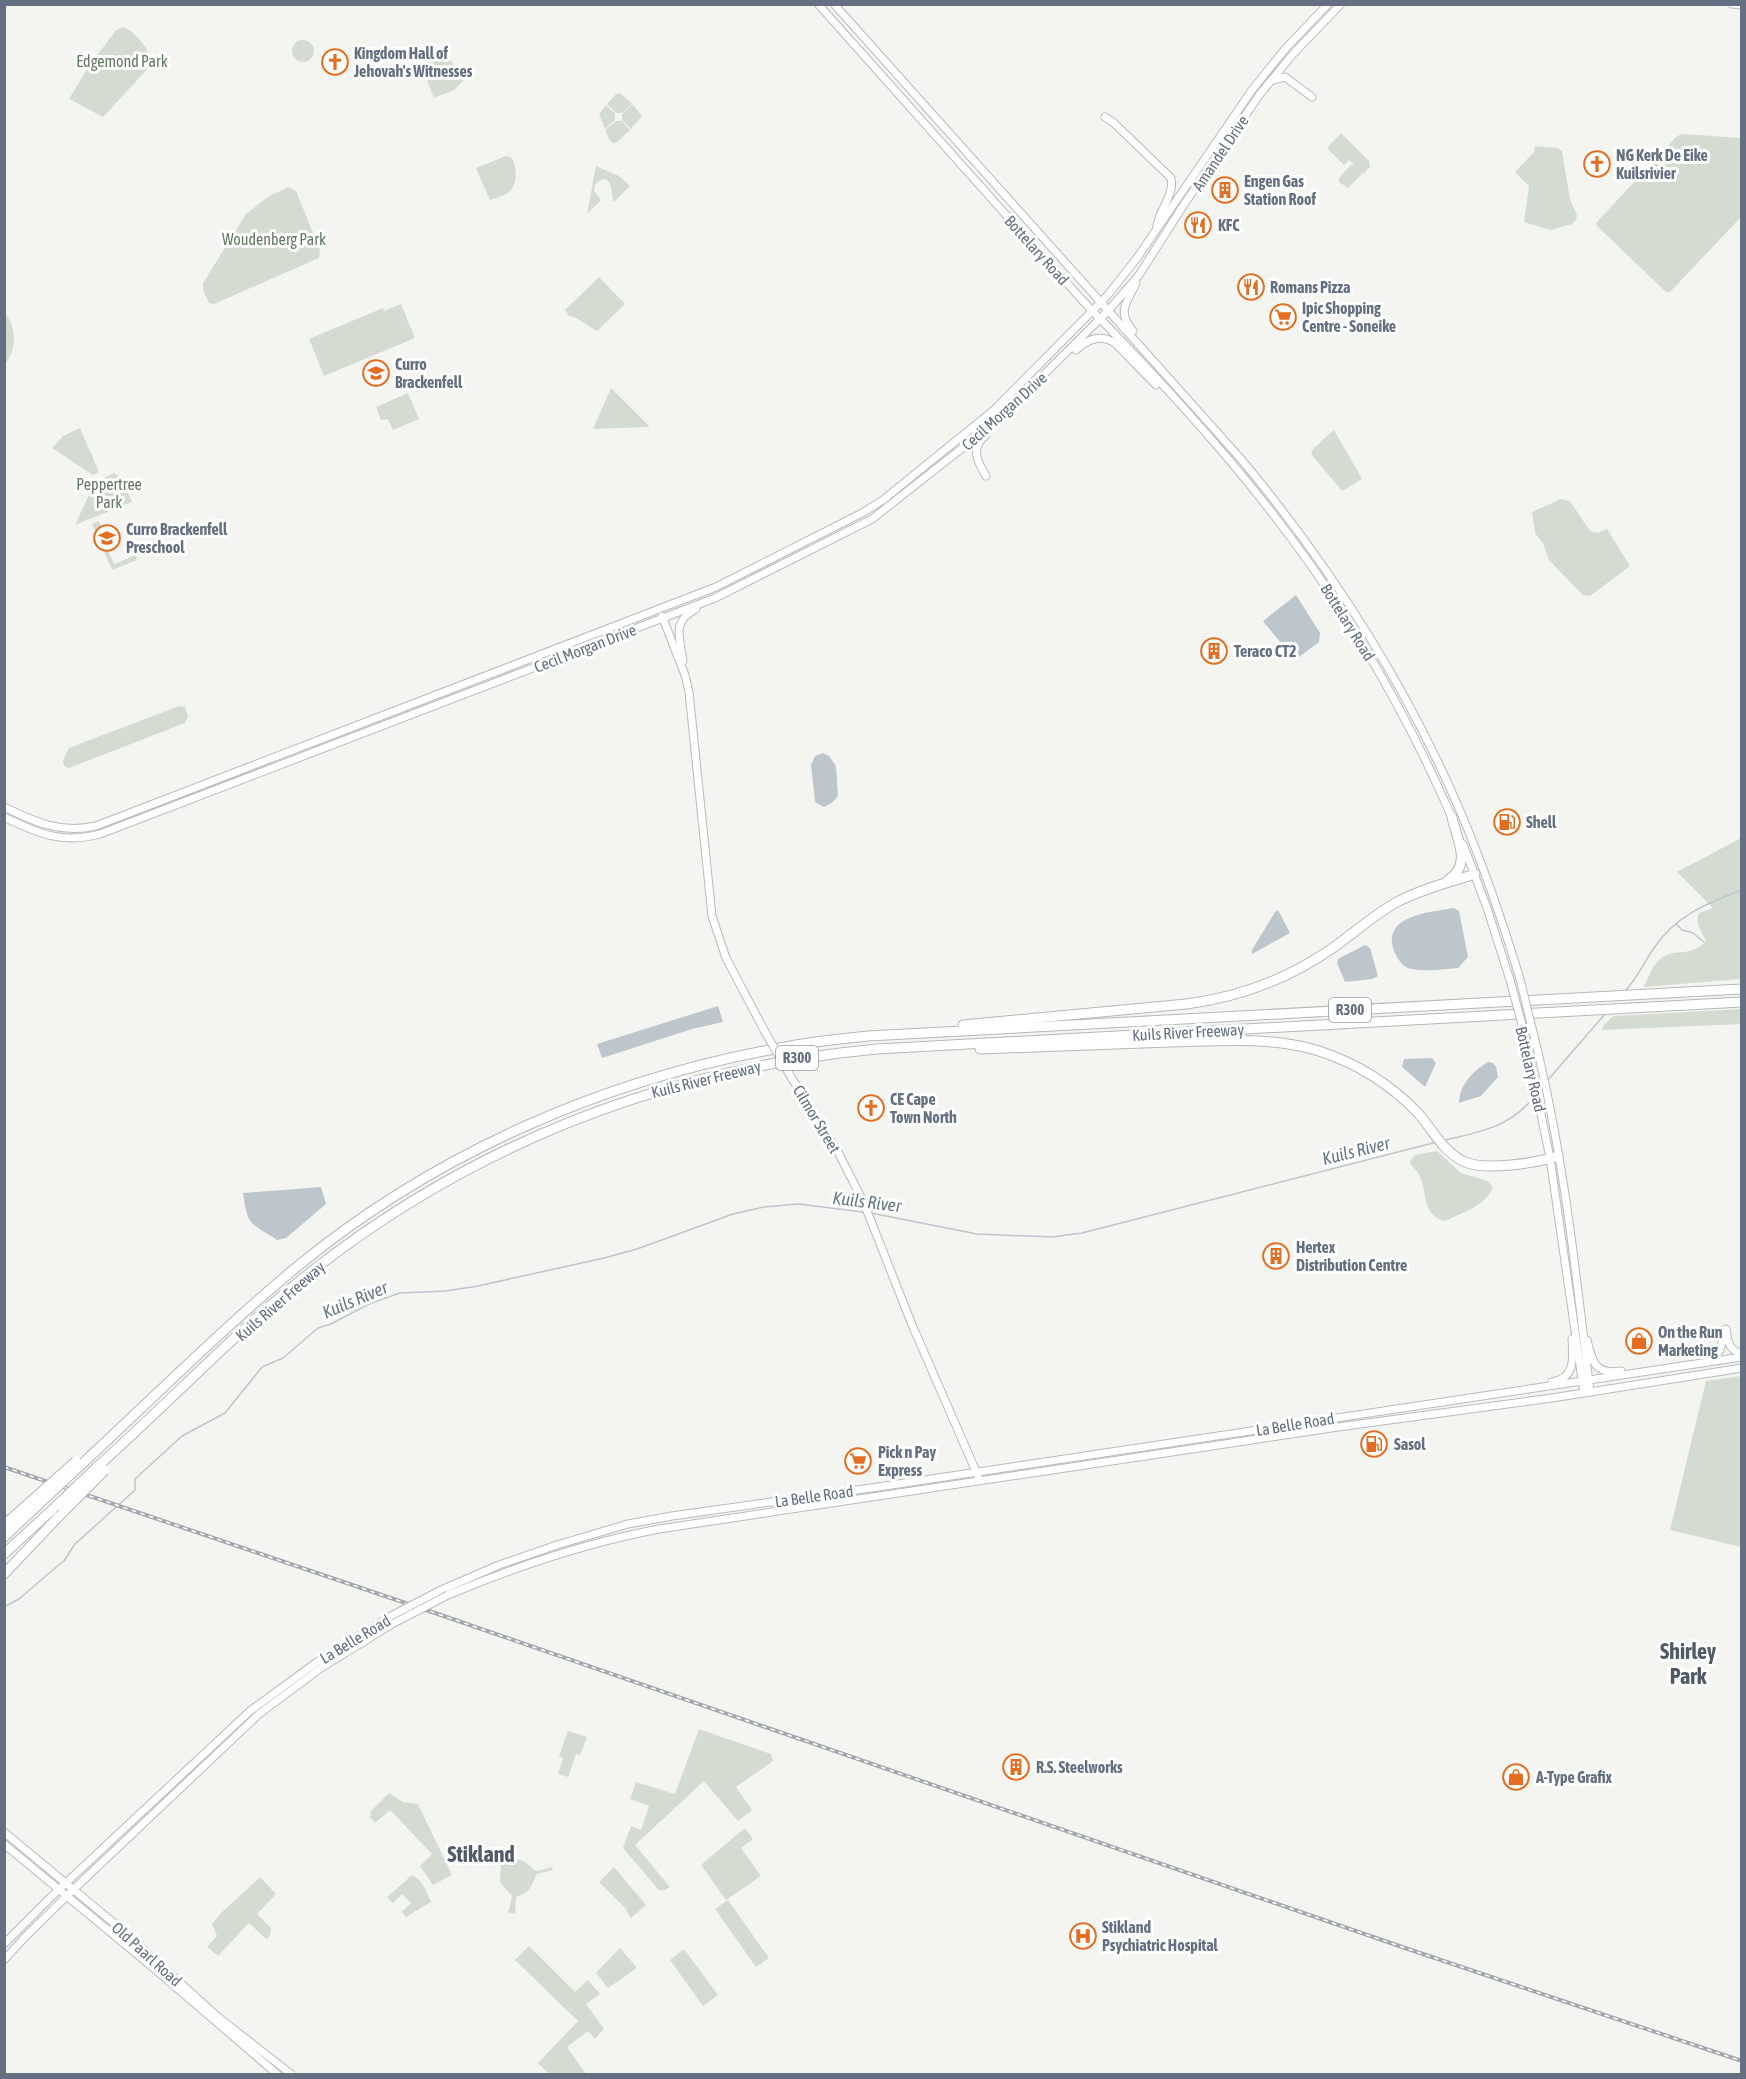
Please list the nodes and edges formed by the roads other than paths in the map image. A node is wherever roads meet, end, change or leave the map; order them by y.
1 (818, 4) edge
2 (834, 4) edge
3 (1328, 4) edge
4 (1341, 4) edge
5 (1732, 4) edge
6 (1742, 5) edge
7 (1271, 81) junction
8 (1312, 97) dead end
9 (1105, 117) dead end
10 (1157, 228) junction
11 (1139, 275) junction
12 (1101, 302) junction
13 (1109, 310) junction
14 (1092, 311) junction
15 (1101, 319) junction
16 (1156, 364) junction
17 (1024, 395) junction
18 (1181, 406) junction
19 (1006, 413) junction
20 (986, 476) dead end
21 (702, 603) junction
22 (660, 609) junction
23 (663, 618) junction
24 (685, 675) junction
25 (4, 807) edge
26 (4, 817) edge
27 (1452, 817) junction
28 (1475, 874) junction
29 (1437, 887) junction
30 (1742, 983) edge
31 (1742, 988) edge
32 (1707, 989) junction
33 (1742, 1002) edge
34 (919, 1033) junction
35 (919, 1046) junction
36 (1554, 1157) junction
37 (1577, 1318) junction
38 (1742, 1355) edge
39 (1696, 1364) junction
40 (1742, 1368) edge
41 (1635, 1373) junction
42 (1585, 1381) junction
43 (1587, 1393) junction
44 (1490, 1395) junction
45 (101, 1469) junction
46 (976, 1472) junction
47 (980, 1482) junction
48 (35, 1503) junction
49 (4, 1525) edge
50 (4, 1537) edge
51 (4, 1554) edge
52 (4, 1574) edge
53 (391, 1621) junction
54 (259, 1714) junction
55 (223, 1734) junction
56 (230, 1742) junction
57 (192, 1764) junction
58 (4, 1832) edge
59 (4, 1844) edge
60 (66, 1883) junction
61 (74, 1889) junction
62 (59, 1890) junction
63 (67, 1896) junction
64 (4, 1944) edge
65 (4, 1960) edge
66 (277, 2074) edge
67 (291, 2074) edge

1 - 14 main road, Bottelary Road
2 - 12 main road, Bottelary Road
3 - 10 main road, Amandel Drive
4 - 7 main road, Amandel Drive
5 - 6 main road
7 - 8 main road
7 - 11 main road, Amandel Drive
9 - 10 main road
10 - 12 main road, Amandel Drive
11 - 13 main road, Amandel Drive
11 - 16 main road
12 - 13 main road, Bottelary Road
12 - 14 main road, Cecil Morgan Drive
13 - 15 main road, Cecil Morgan Drive
13 - 16 main road, Bottelary Road
14 - 15 main road, Bottelary Road
14 - 22 main road, Cecil Morgan Drive
15 - 17 main road, Cecil Morgan Drive
15 - 18 main road, Bottelary Road
16 - 36 main road, Bottelary Road, bridge
17 - 18 main road
17 - 19 main road, Cecil Morgan Drive
18 - 27 main road, Bottelary Road
19 - 20 main road
19 - 21 main road, Cecil Morgan Drive
21 - 23 main road, Cecil Morgan Drive
21 - 24 main road
22 - 23 main road, Cilmor Street
22 - 25 main road, Cecil Morgan Drive
23 - 24 main road, Cilmor Street
23 - 26 main road, Cecil Morgan Drive
24 - 46 main road, Cilmor Street, bridge
27 - 28 main road, Bottelary Road
27 - 29 highway
28 - 29 highway
28 - 36 main road, Bottelary Road, bridge
29 - 34 highway
30 - 32 highway
31 - 32 highway, Kuils River Freeway / R300
32 - 34 highway, Kuils River Freeway / R300
33 - 35 highway, Kuils River Freeway / R300
34 - 48 highway, Kuils River Freeway / R300, bridge
35 - 36 highway
35 - 45 highway, Kuils River Freeway / R300
36 - 37 main road, Bottelary Road
37 - 41 main road
37 - 42 main road, Bottelary Road
37 - 44 main road
38 - 39 main road, La Belle Road
38 - 39 main road
39 - 41 main road, La Belle Road
40 - 43 main road, La Belle Road
41 - 42 main road, La Belle Road
42 - 43 main road, Bottelary Road
42 - 44 main road, La Belle Road
43 - 47 main road, La Belle Road
44 - 46 main road, La Belle Road
45 - 51 highway, bridge
45 - 52 highway, bridge
46 - 47 main road, Cilmor Street
46 - 53 main road, La Belle Road, bridge
47 - 53 main road, La Belle Road, bridge
48 - 49 highway
48 - 50 highway
53 - 54 main road, La Belle Road
53 - 55 main road, La Belle Road
54 - 55 main road
54 - 56 main road, La Belle Road
55 - 57 main road, La Belle Road
56 - 57 main road
56 - 61 main road, La Belle Road
57 - 60 main road, La Belle Road
58 - 60 main road, Old Paarl Road
59 - 62 main road, Old Paarl Road
60 - 61 main road, Old Paarl Road
60 - 62 main road, La Belle Road
61 - 63 main road, La Belle Road
61 - 67 main road, Old Paarl Road
62 - 63 main road, Old Paarl Road
62 - 64 main road, La Belle Road
63 - 65 main road, La Belle Road
63 - 66 main road, Old Paarl Road

